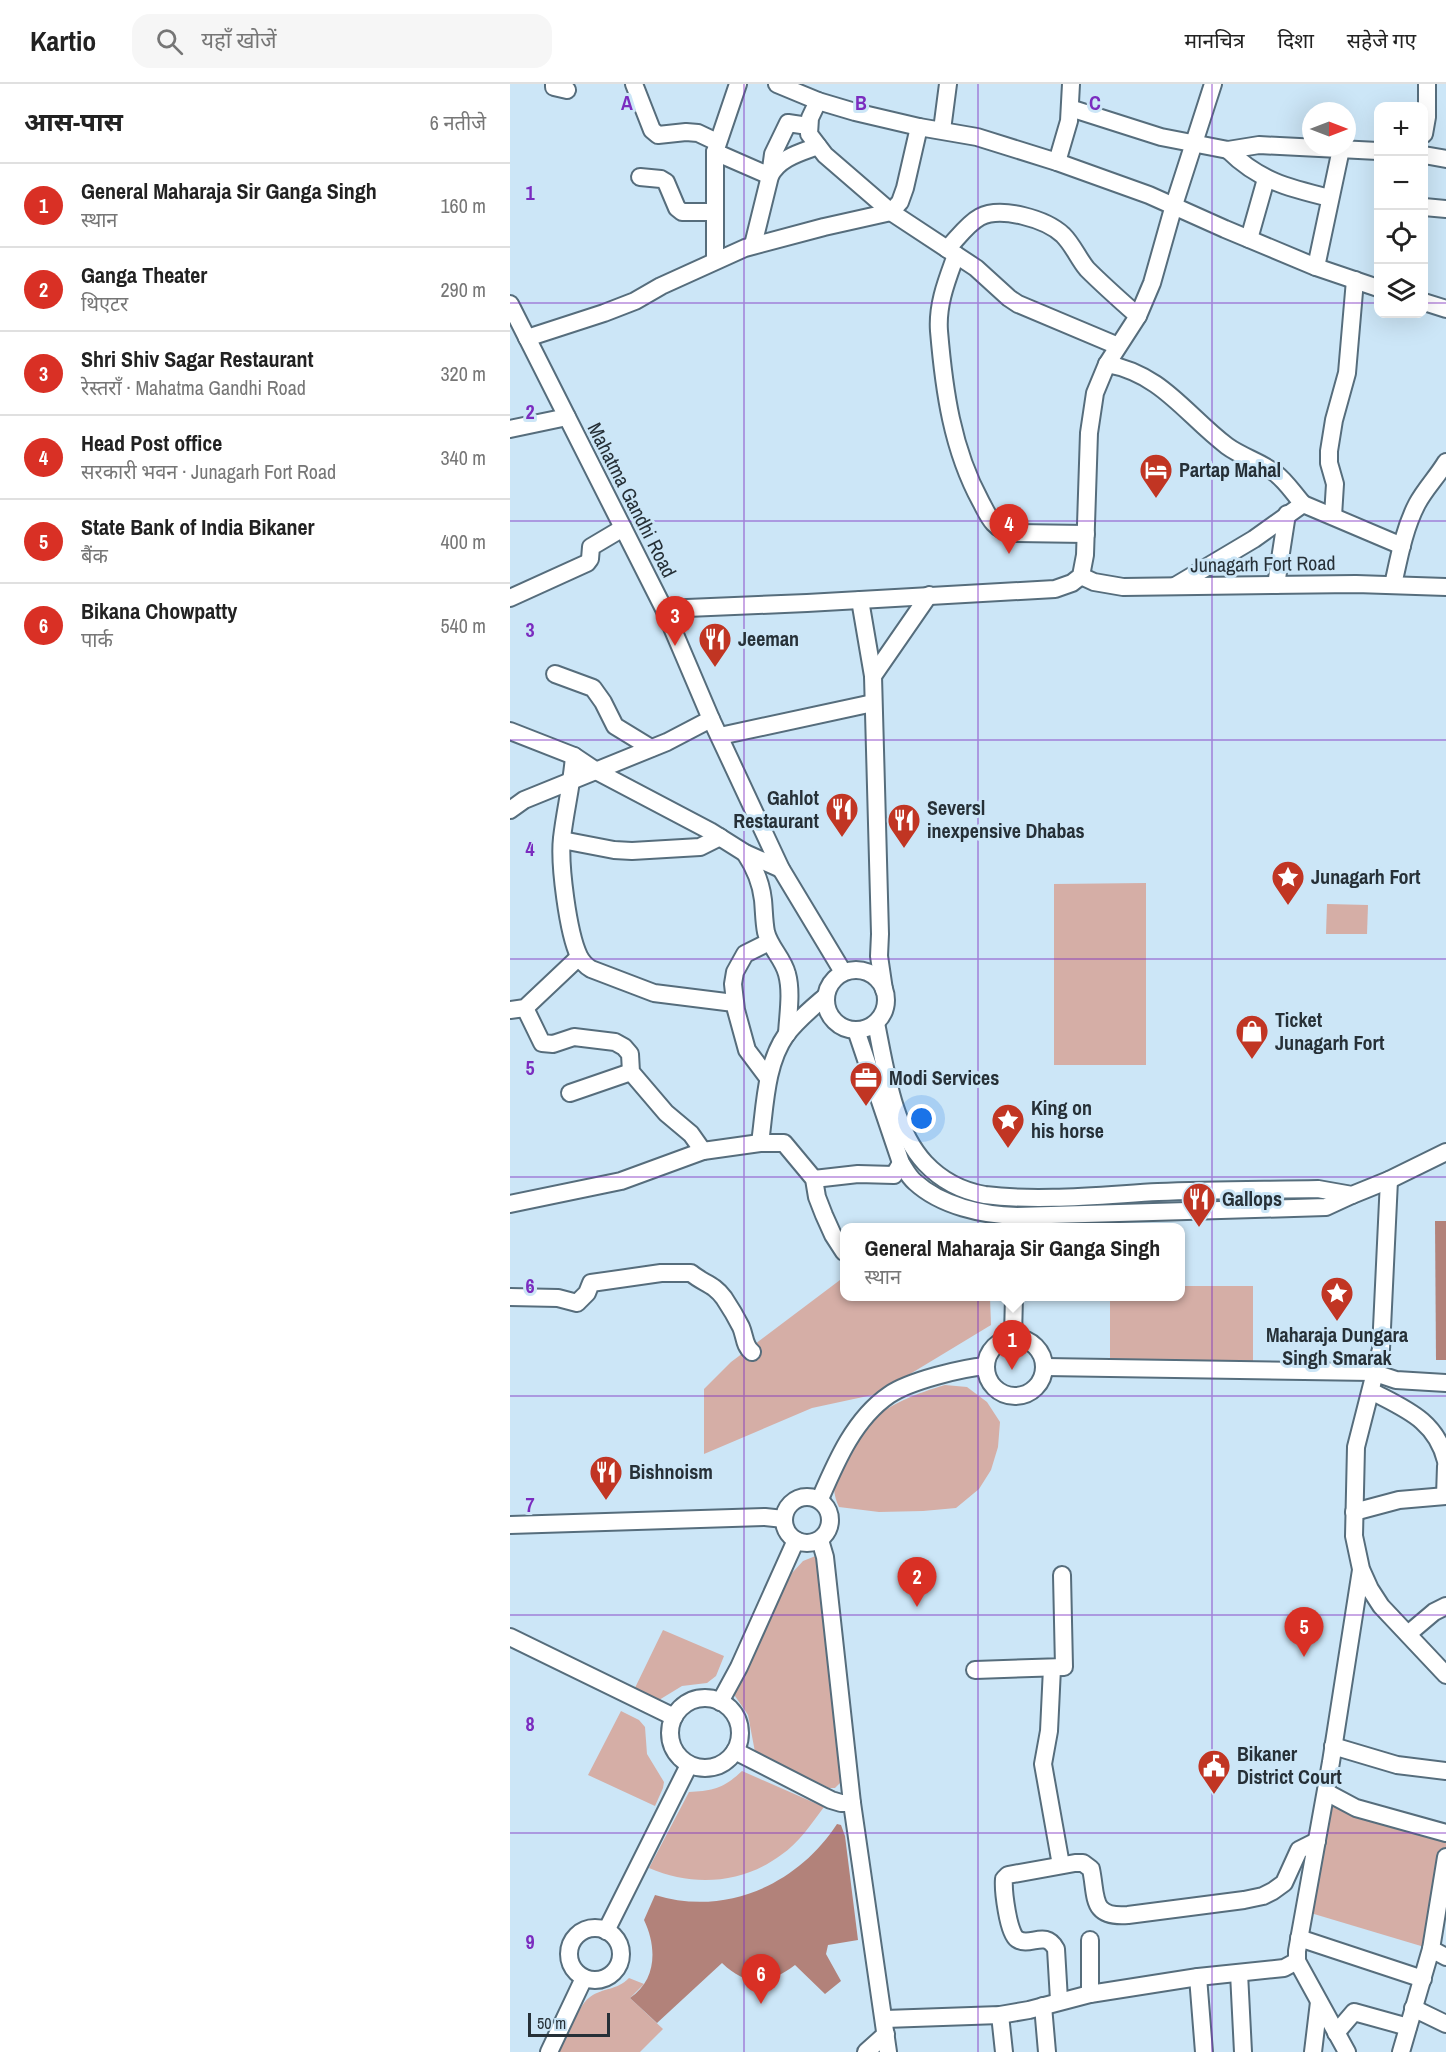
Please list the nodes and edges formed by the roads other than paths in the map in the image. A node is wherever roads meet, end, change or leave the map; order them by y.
1 (634, 84) edge
2 (738, 84) edge
3 (777, 84) edge
4 (948, 84) edge
5 (1071, 84) edge
6 (1213, 84) edge
7 (1427, 84) edge
8 (818, 101) junction
9 (1427, 102) edge
10 (1070, 108) junction
11 (808, 126) junction
12 (919, 127) junction
13 (942, 130) junction
14 (1193, 144) junction
15 (818, 146) junction
16 (716, 147) junction
17 (1302, 147) edge
18 (1228, 150) junction
19 (1356, 150) edge
20 (1374, 151) edge
21 (1339, 156) edge
22 (1428, 156) edge
23 (1446, 159) edge
24 (1057, 162) junction
25 (770, 176) junction
26 (640, 177) dead end
27 (1266, 179) junction
28 (1330, 198) junction
29 (1174, 205) junction
30 (1428, 207) edge
31 (1446, 209) edge
32 (715, 212) junction
33 (891, 212) junction
34 (1249, 239) junction
35 (753, 245) junction
36 (952, 252) junction
37 (715, 260) junction
38 (1316, 267) junction
39 (1355, 280) junction
40 (1374, 283) edge
41 (1428, 303) edge
42 (510, 304) edge
43 (1446, 309) edge
44 (1138, 316) junction
45 (527, 338) junction
46 (1118, 346) junction
47 (1107, 364) junction
48 (567, 417) junction
49 (510, 429) edge
50 (1446, 462) edge
51 (1303, 504) junction
52 (1287, 514) junction
53 (1334, 516) junction
54 (623, 528) junction
55 (1086, 534) junction
56 (1402, 546) junction
57 (1082, 576) junction
58 (1275, 585) junction
59 (1393, 585) junction
60 (1174, 586) junction
61 (1446, 587) edge
62 (929, 595) junction
63 (510, 598) edge
64 (860, 600) junction
65 (665, 611) junction
66 (555, 674) dead end
67 (873, 676) junction
68 (873, 703) junction
69 (711, 719) junction
70 (510, 731) edge
71 (720, 736) junction
72 (651, 748) junction
73 (574, 756) junction
74 (598, 772) junction
75 (572, 782) junction
76 (510, 810) edge
77 (720, 837) junction
78 (562, 840) junction
79 (745, 853) junction
80 (782, 869) junction
81 (769, 942) junction
82 (579, 957) junction
83 (843, 972) junction
84 (884, 990) junction
85 (826, 996) junction
86 (734, 1003) junction
87 (517, 1009) edge
88 (876, 1023) junction
89 (856, 1030) junction
90 (787, 1034) junction
91 (631, 1072) junction
92 (768, 1078) junction
93 (570, 1093) dead end
94 (760, 1143) junction
95 (703, 1150) junction
96 (1446, 1152) edge
97 (901, 1163) junction
98 (814, 1179) junction
99 (1389, 1180) junction
100 (1352, 1195) junction
101 (1021, 1197) junction
102 (510, 1204) edge
103 (1017, 1222) edge
104 (840, 1245) edge
105 (510, 1297) edge
106 (1014, 1301) edge
107 (1013, 1337) junction
108 (752, 1352) dead end
109 (986, 1366) junction
110 (1045, 1367) junction
111 (1376, 1373) junction
112 (1446, 1383) edge
113 (1371, 1391) junction
114 (1446, 1461) edge
115 (1446, 1466) edge
116 (1446, 1496) edge
117 (820, 1498) junction
118 (1354, 1512) junction
119 (784, 1519) junction
120 (510, 1525) edge
121 (796, 1540) junction
122 (820, 1540) junction
123 (1361, 1569) junction
124 (1062, 1575) dead end
125 (1446, 1606) edge
126 (1408, 1634) junction
127 (510, 1637) edge
128 (1052, 1668) junction
129 (975, 1670) dead end
130 (1446, 1675) edge
131 (720, 1702) junction
132 (674, 1717) junction
133 (1333, 1746) junction
134 (735, 1751) junction
135 (689, 1765) junction
136 (1446, 1771) edge
137 (1326, 1792) junction
138 (852, 1803) junction
139 (1446, 1833) edge
140 (1317, 1841) junction
141 (1446, 1857) edge
142 (1061, 1865) junction
143 (1443, 1886) edge
144 (606, 1931) junction
145 (1299, 1938) junction
146 (1090, 1940) dead end
147 (1439, 1953) edge
148 (1297, 1961) junction
149 (1239, 1973) junction
150 (1198, 1977) junction
151 (584, 1978) junction
152 (1423, 1979) junction
153 (1090, 1994) junction
154 (1059, 2001) junction
155 (1319, 2002) junction
156 (1043, 2006) junction
157 (1413, 2008) junction
158 (1000, 2015) junction
159 (1446, 2024) edge
160 (886, 2027) junction
161 (1408, 2027) junction
162 (1336, 2033) junction
163 (549, 2052) edge
164 (866, 2052) edge
165 (888, 2052) edge
166 (1004, 2052) edge
167 (1047, 2052) edge
168 (1204, 2052) edge
169 (1243, 2052) edge
170 (1313, 2052) edge
171 (1347, 2052) edge
172 (1401, 2052) edge

1 - 16 street
2 - 16 street
3 - 8 street
4 - 13 street
5 - 10 street
6 - 14 street
7 - 9 street
8 - 11 street
8 - 12 street
10 - 14 street
10 - 24 street
11 - 15 street
11 - 25 street
12 - 13 street
12 - 33 street
13 - 24 street
14 - 18 street
14 - 29 street
15 - 25 street
15 - 33 street
16 - 25 street
16 - 32 street
17 - 18 street
18 - 27 street
19 - 20 street
21 - 28 street
22 - 23 street
24 - 29 street
25 - 35 street
26 - 32 street
27 - 28 street
27 - 34 street
28 - 38 street
29 - 34 street
29 - 44 street
30 - 31 street
32 - 37 street
33 - 35 street
33 - 36 street
34 - 38 street
35 - 37 street
36 - 44 street
36 - 46 street
36 - 55 street
37 - 45 street
38 - 39 street
39 - 40 street
39 - 53 street
41 - 43 street
42 - 45 street, Mahatma Gandhi Road
44 - 46 street
45 - 48 street, Mahatma Gandhi Road
46 - 47 street
47 - 51 street
47 - 55 street
48 - 49 street
48 - 54 street, Mahatma Gandhi Road
50 - 56 street
51 - 52 street
51 - 53 street
52 - 58 street
52 - 60 street
53 - 56 street
54 - 63 street
54 - 65 street, Mahatma Gandhi Road
55 - 57 street
56 - 59 street
57 - 60 street, Junagarh Fort Road
57 - 62 street
58 - 59 street, Junagarh Fort Road
58 - 60 street, Junagarh Fort Road
59 - 61 street, Junagarh Fort Road
62 - 64 street
62 - 67 street
64 - 65 street
64 - 67 street
65 - 69 street, Mahatma Gandhi Road
66 - 72 street
67 - 68 street
68 - 71 street
68 - 84 street
69 - 71 street, Mahatma Gandhi Road
69 - 72 street
70 - 73 street
71 - 80 street, Mahatma Gandhi Road
72 - 74 street
73 - 74 street
73 - 75 street
74 - 75 street
74 - 77 street
75 - 76 street
75 - 78 street
77 - 78 street
77 - 79 street
78 - 82 street
79 - 80 street
79 - 81 street
80 - 83 street, Mahatma Gandhi Road
81 - 86 street
81 - 90 street
82 - 86 street
82 - 87 street
83 - 84 street
83 - 85 street
84 - 88 street
85 - 89 street
85 - 90 street
86 - 92 street
87 - 91 street
88 - 89 street
88 - 101 street
89 - 97 street
90 - 92 street
91 - 93 street
91 - 95 street
92 - 94 street
94 - 95 street
94 - 98 street
95 - 102 street
96 - 99 street
97 - 98 street
97 - 103 street
98 - 104 street
99 - 100 street
99 - 111 street
100 - 101 street
100 - 103 street
101 - 103 street
105 - 108 street
106 - 107 street
107 - 109 street
107 - 110 street
109 - 110 street
109 - 117 street
110 - 111 street
111 - 112 street
111 - 113 street
113 - 114 street
113 - 118 street
115 - 116 street
116 - 118 street
117 - 119 street
117 - 122 street
118 - 123 street
119 - 120 street
119 - 121 street
121 - 122 street
121 - 131 street
122 - 138 street
123 - 126 street
123 - 133 street
124 - 128 street
125 - 126 street
126 - 130 street
127 - 132 street
128 - 129 street
128 - 142 street
131 - 132 street
131 - 134 street
132 - 135 street
133 - 136 street
133 - 137 street
134 - 135 street
134 - 138 street
135 - 144 street
137 - 139 street
137 - 140 street
138 - 160 street
140 - 142 street
140 - 145 street
141 - 143 street
142 - 154 street
143 - 147 street
144 - 151 street
144 - 151 street
145 - 148 street
145 - 152 street
146 - 153 street
147 - 152 street
148 - 149 street
148 - 155 street
149 - 150 street
149 - 169 street
150 - 153 street
150 - 168 street
151 - 163 street
152 - 157 street
153 - 154 street
154 - 156 street
155 - 162 street
155 - 170 street
156 - 158 street
156 - 167 street
157 - 159 street
157 - 161 street
158 - 160 street
158 - 166 street
160 - 164 street
160 - 165 street
161 - 162 street
161 - 172 street
162 - 171 street

